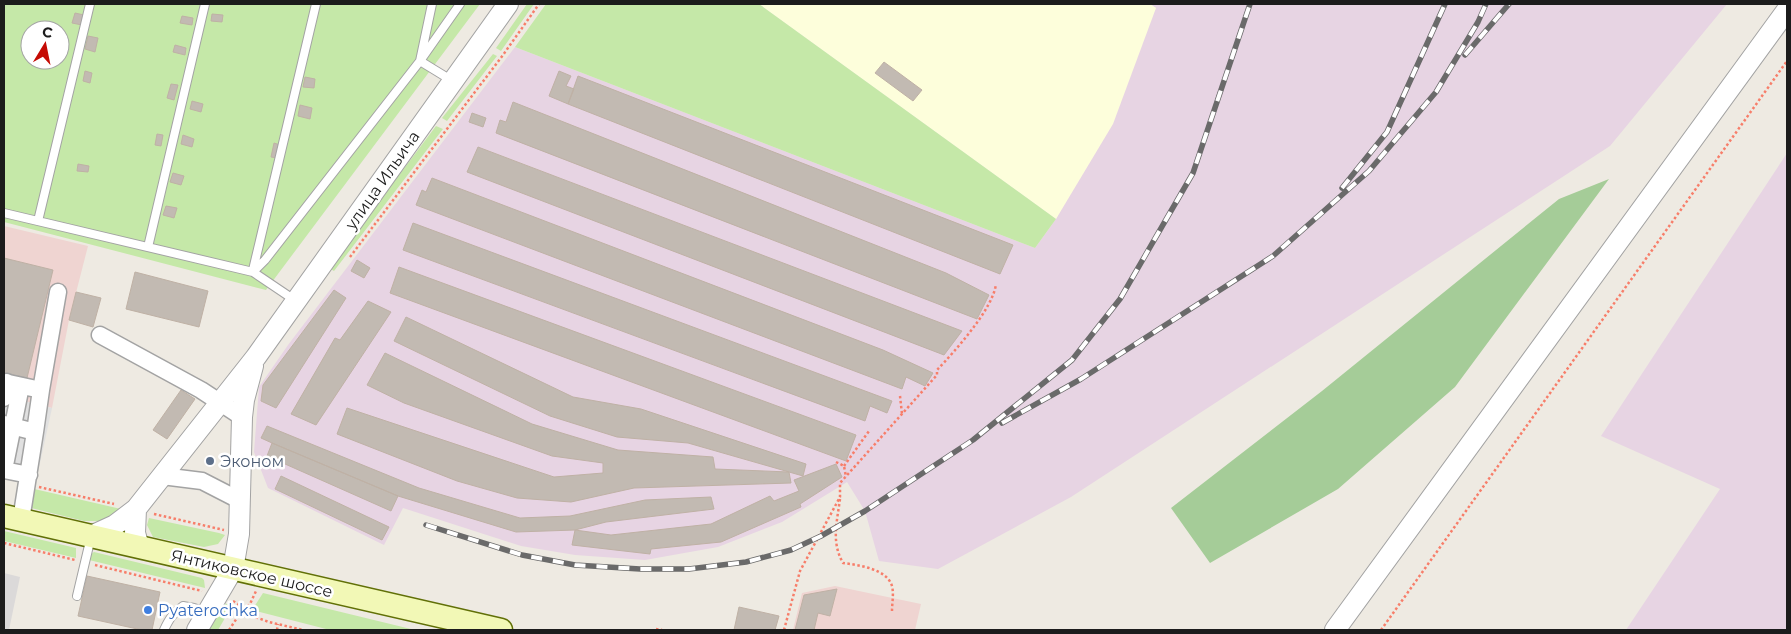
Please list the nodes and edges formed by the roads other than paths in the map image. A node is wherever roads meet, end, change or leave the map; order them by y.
1 (90, 4) edge
2 (205, 4) edge
3 (316, 4) edge
4 (432, 4) edge
5 (460, 4) edge
6 (508, 4) edge
7 (1787, 10) edge
8 (420, 61) junction
9 (452, 81) junction
10 (4, 213) edge
11 (38, 221) junction
12 (148, 248) junction
13 (253, 272) junction
14 (58, 292) dead end
15 (296, 301) junction
16 (100, 335) dead end
17 (256, 357) junction
18 (15, 389) edge
19 (220, 403) junction
20 (38, 409) junction
21 (242, 416) junction
22 (4, 431) edge
23 (19, 457) edge
24 (162, 476) junction
25 (239, 500) junction
26 (136, 509) junction
27 (12, 518) edge
28 (91, 536) junction
29 (140, 547) junction
30 (234, 569) junction
31 (77, 596) dead end
32 (208, 613) junction
33 (164, 630) edge
34 (197, 630) edge
35 (501, 630) edge
36 (1335, 630) edge

1 - 11 lane
2 - 12 lane
3 - 13 lane
4 - 8 lane
5 - 8 lane
6 - 9 street, улица Ильича
7 - 36 street
8 - 9 lane
8 - 13 lane
9 - 15 street, улица Ильича
10 - 11 lane
11 - 12 lane
12 - 13 lane
13 - 15 lane
14 - 18 street
15 - 17 street, улица Ильича
16 - 19 street
17 - 19 street, улица Ильича
17 - 21 street, улица Ильича
18 - 20 street
18 - 20 street
18 - 22 street
18 - 23 street
18 - 23 street
19 - 21 street
19 - 24 street, улица Ильича
20 - 23 street
21 - 25 street, улица Ильича
22 - 23 street
23 - 27 street
24 - 25 street
24 - 26 street, улица Ильича
25 - 30 street, улица Ильича
26 - 28 street, улица Ильича
26 - 29 street
27 - 28 main road, Янтиковское шоссе
28 - 29 main road, Янтиковское шоссе
28 - 31 lane
29 - 30 main road, Янтиковское шоссе
30 - 32 street
30 - 35 main road, Янтиковское шоссе
32 - 33 lane
32 - 34 street

